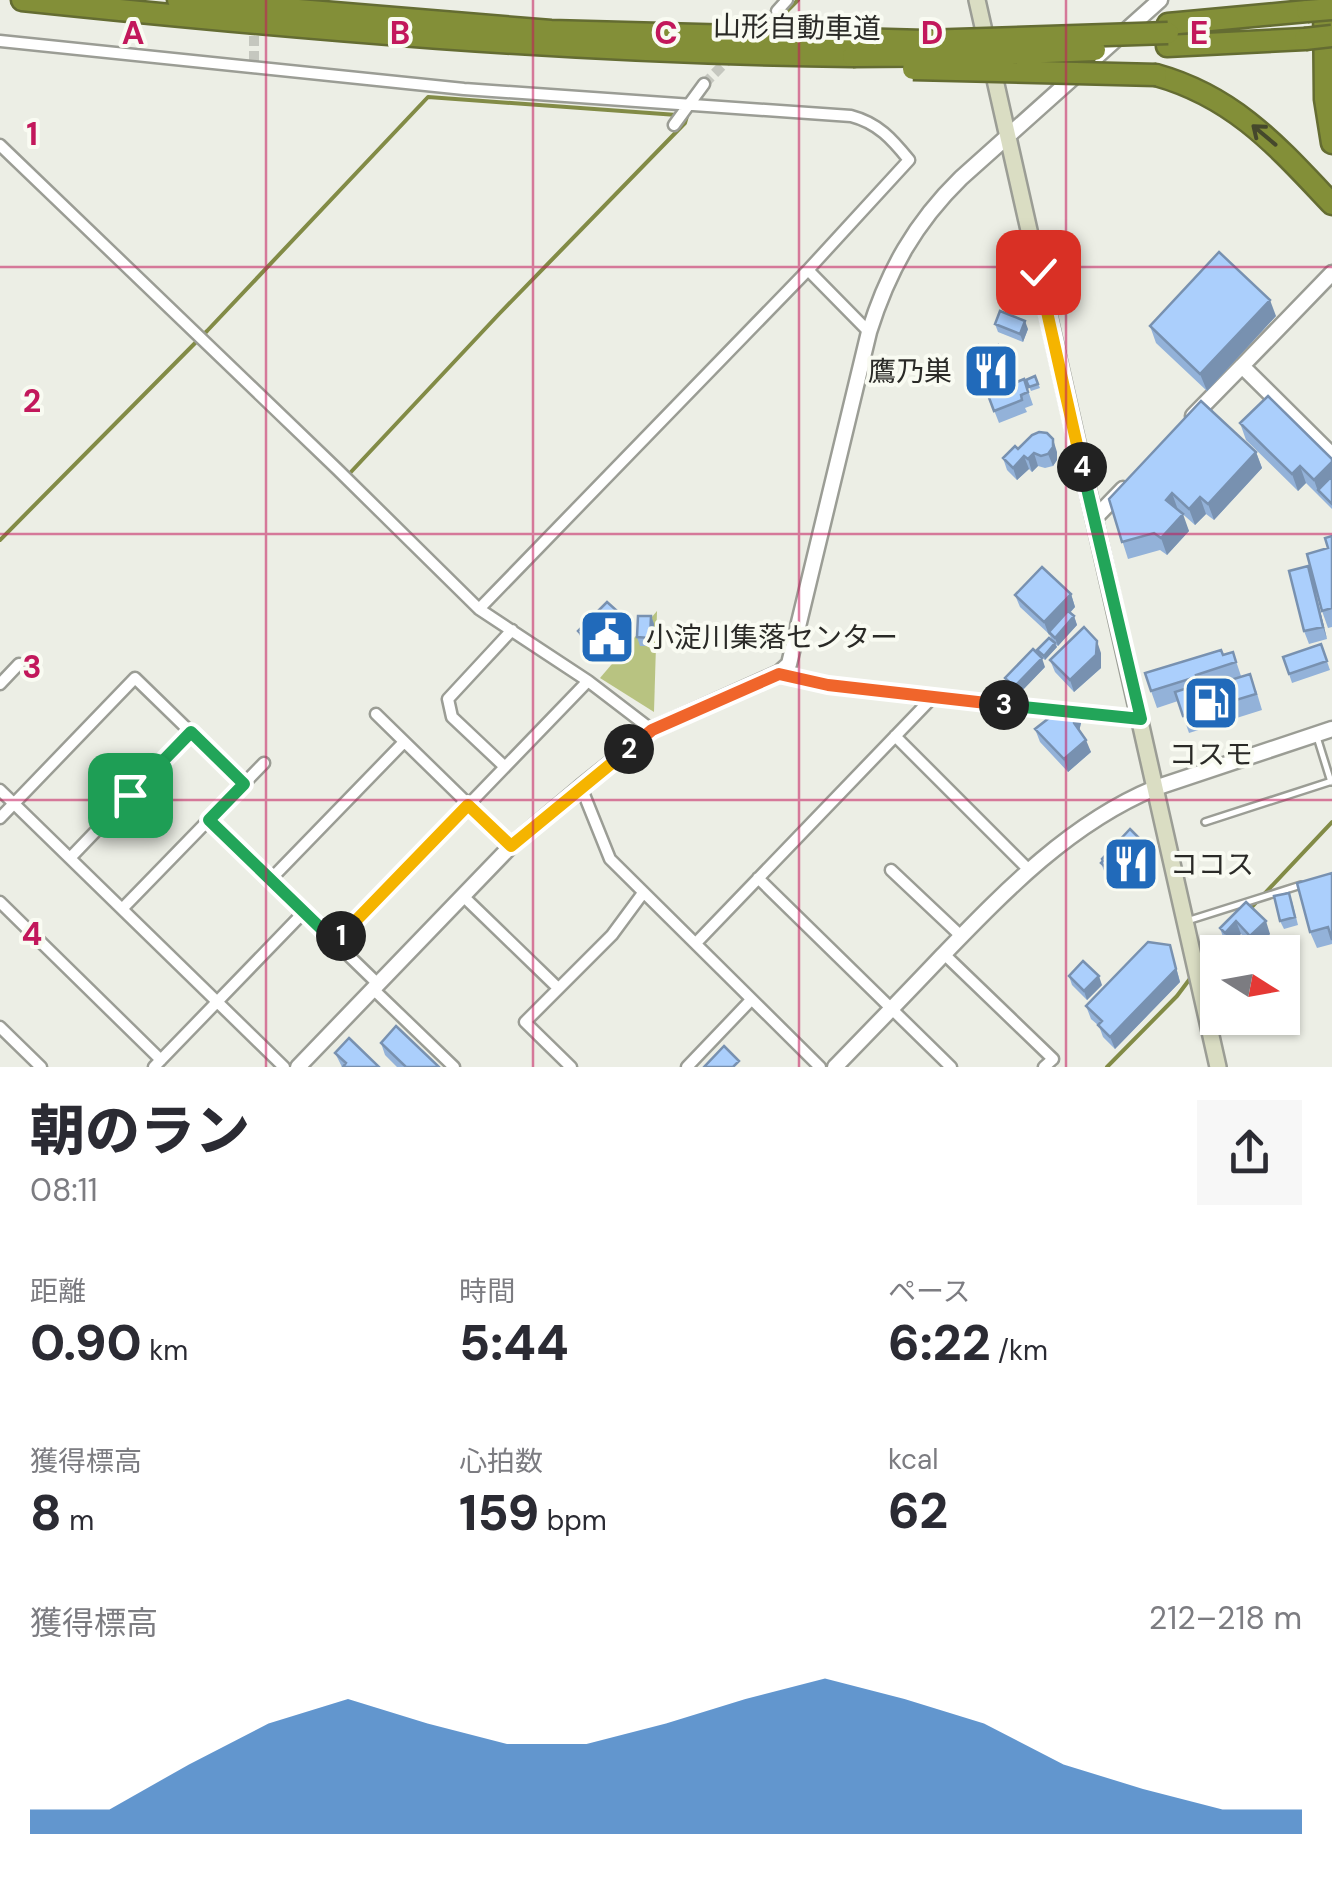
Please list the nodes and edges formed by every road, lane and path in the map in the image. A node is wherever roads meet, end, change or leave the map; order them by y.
1 (22, 0) edge
2 (178, 0) edge
3 (774, 0) edge
4 (787, 0) edge
5 (976, 0) edge
6 (1160, 0) edge
7 (1332, 9) edge
8 (1311, 19) edge
9 (1332, 24) edge
10 (1332, 36) edge
11 (0, 42) edge
12 (852, 54) junction
13 (704, 84) tunnel mouth
14 (690, 104) junction
15 (674, 126) dead end
16 (1008, 136) junction
17 (1332, 143) edge
18 (0, 145) edge
19 (1332, 204) edge
20 (808, 270) junction
21 (1332, 273) edge
22 (870, 332) junction
23 (1242, 366) junction
24 (1188, 422) edge
25 (1332, 455) edge
26 (1134, 477) edge
27 (1094, 519) junction
28 (479, 609) junction
29 (512, 630) junction
30 (20, 664) dead end
31 (779, 674) junction
32 (588, 680) junction
33 (0, 684) edge
34 (932, 698) junction
35 (376, 714) dead end
36 (1141, 719) junction
37 (652, 730) junction
38 (191, 732) junction
39 (1324, 732) edge
40 (895, 736) junction
41 (404, 742) junction
42 (264, 763) dead end
43 (505, 766) junction
44 (1331, 782) edge
45 (244, 784) junction
46 (581, 787) junction
47 (1155, 788) junction
48 (0, 790) edge
49 (14, 804) junction
50 (468, 805) junction
51 (0, 818) edge
52 (209, 820) junction
53 (1205, 822) dead end
54 (511, 846) junction
55 (70, 858) junction
56 (1028, 869) junction
57 (891, 870) dead end
58 (758, 878) junction
59 (270, 880) junction
60 (1310, 882) edge
61 (643, 892) junction
62 (463, 896) junction
63 (0, 902) edge
64 (122, 910) junction
65 (304, 912) junction
66 (1186, 921) junction
67 (961, 936) junction
68 (335, 942) junction
69 (696, 943) junction
70 (944, 954) junction
71 (376, 986) junction
72 (558, 988) junction
73 (752, 1000) junction
74 (217, 1002) junction
75 (892, 1009) junction
76 (0, 1027) edge
77 (158, 1063) edge
78 (946, 1065) edge
79 (41, 1067) edge
80 (284, 1067) edge
81 (298, 1067) edge
82 (454, 1067) edge
83 (571, 1067) edge
84 (686, 1067) edge
85 (820, 1067) edge
86 (835, 1067) edge
87 (1044, 1067) edge
88 (1218, 1067) edge

1 - 12 highway, 山形自動車道
2 - 12 highway, 山形自動車道
3 - 4 street
5 - 16 main road
6 - 16 street
7 - 8 highway, bridge
8 - 9 highway
8 - 10 highway, bridge
8 - 12 highway, bridge
8 - 17 highway
11 - 14 street
19 -> 12 highway, bridge
13 - 14 street
14 - 15 street
14 - 20 street
16 - 22 street
16 - 27 main road
18 - 28 street
20 - 22 street
20 - 28 street
21 - 23 street
22 - 31 street
23 - 24 street
23 - 25 street
26 - 27 street
27 - 36 main road
28 - 29 street
29 - 32 street
29 - 43 street
30 - 33 street
31 - 34 street
31 - 37 street
32 - 37 street
32 - 43 street
34 - 36 street
34 - 40 street
35 - 41 street
36 - 47 main road
37 - 46 street
38 - 45 street
38 - 49 street
38 - 55 street
39 - 44 lane
39 - 47 street
40 - 56 street
40 - 58 street
41 - 50 street
41 - 59 street
42 - 45 street
43 - 50 street
44 - 53 lane
45 - 52 street
46 - 54 street
46 - 61 street
47 - 56 street
47 - 66 main road
48 - 49 street
49 - 51 street
49 - 55 street
50 - 54 street
50 - 68 street
52 - 59 street
52 - 64 street
54 - 62 street
55 - 64 street
56 - 67 street
57 - 67 street
58 - 69 street
58 - 75 street
59 - 65 street
60 - 66 lane
61 - 69 street
61 - 72 street
62 - 71 street
62 - 72 street
63 - 77 street
64 - 74 street
65 - 68 street
65 - 74 street
66 - 88 main road
67 - 70 street
68 - 71 street
69 - 73 street
70 - 75 street
70 - 87 street
71 - 81 street
71 - 82 street
72 - 83 street
73 - 84 street
73 - 85 street
74 - 77 street
74 - 80 street
75 - 78 street
75 - 86 street
76 - 79 street

